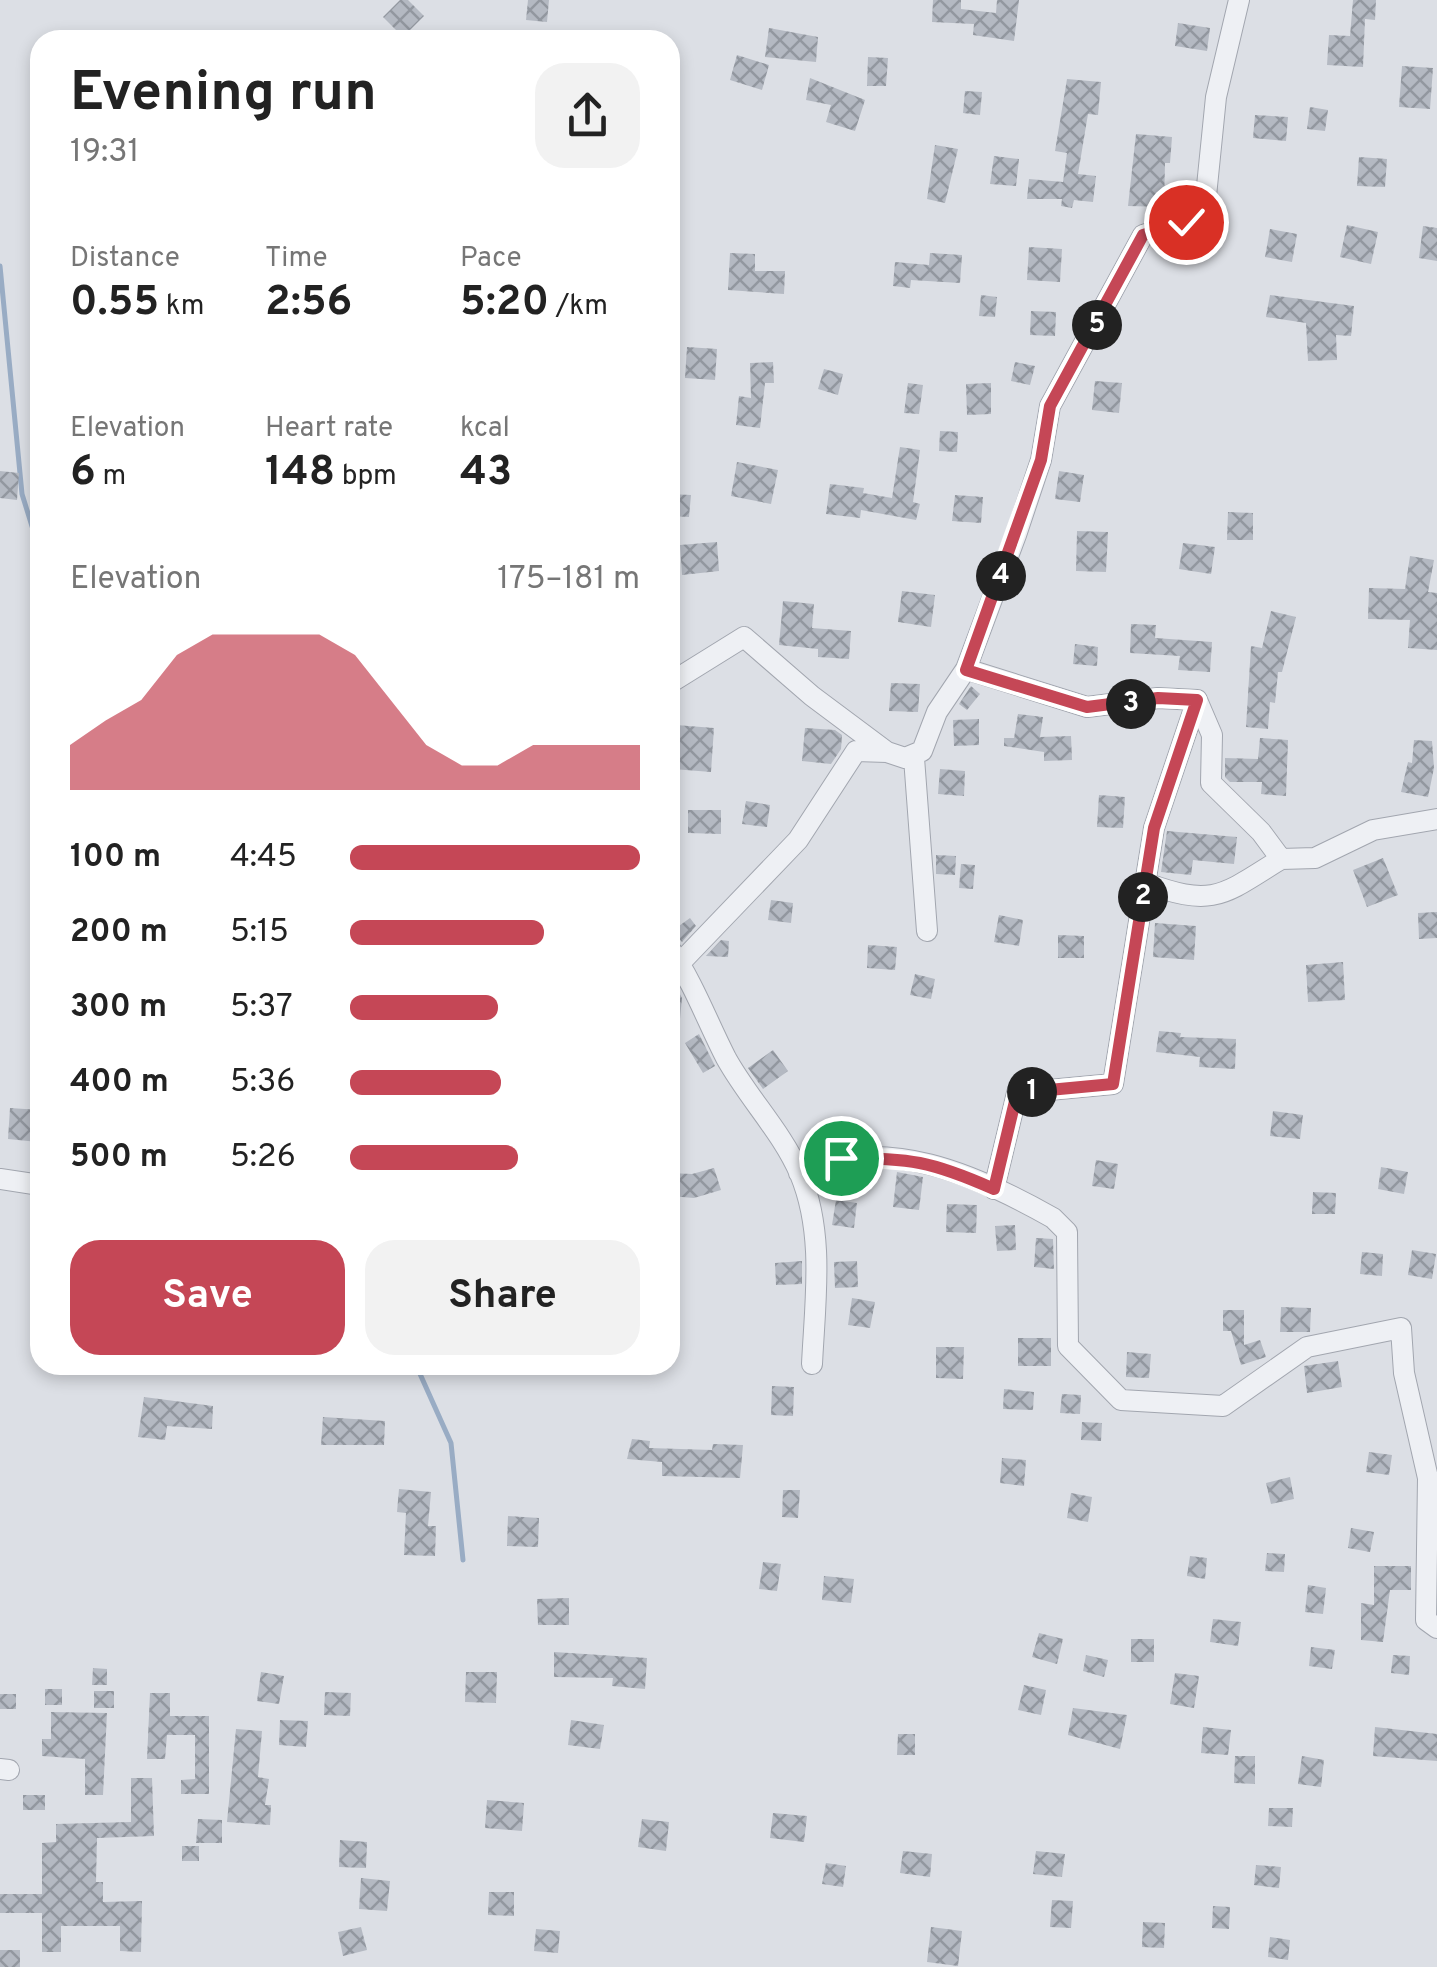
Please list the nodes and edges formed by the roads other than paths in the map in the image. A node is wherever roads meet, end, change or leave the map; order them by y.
1 (1239, 0) edge
2 (966, 670) junction
3 (680, 677) edge
4 (1197, 700) junction
5 (886, 752) junction
6 (914, 758) junction
7 (1437, 820) edge
8 (1281, 859) junction
9 (1146, 882) junction
10 (927, 931) dead end
11 (680, 951) edge
12 (680, 964) edge
13 (799, 1173) junction
14 (0, 1179) edge
15 (30, 1184) edge
16 (994, 1189) junction
17 (812, 1364) dead end
18 (1437, 1628) edge

1 - 2 street
2 - 4 street
2 - 6 street
3 - 5 street
4 - 8 street
4 - 9 street
5 - 6 street
5 - 11 street
6 - 10 street
7 - 8 street
8 - 9 street
9 - 16 street
12 - 13 street
13 - 16 street
13 - 17 street
14 - 15 street
16 - 18 street

